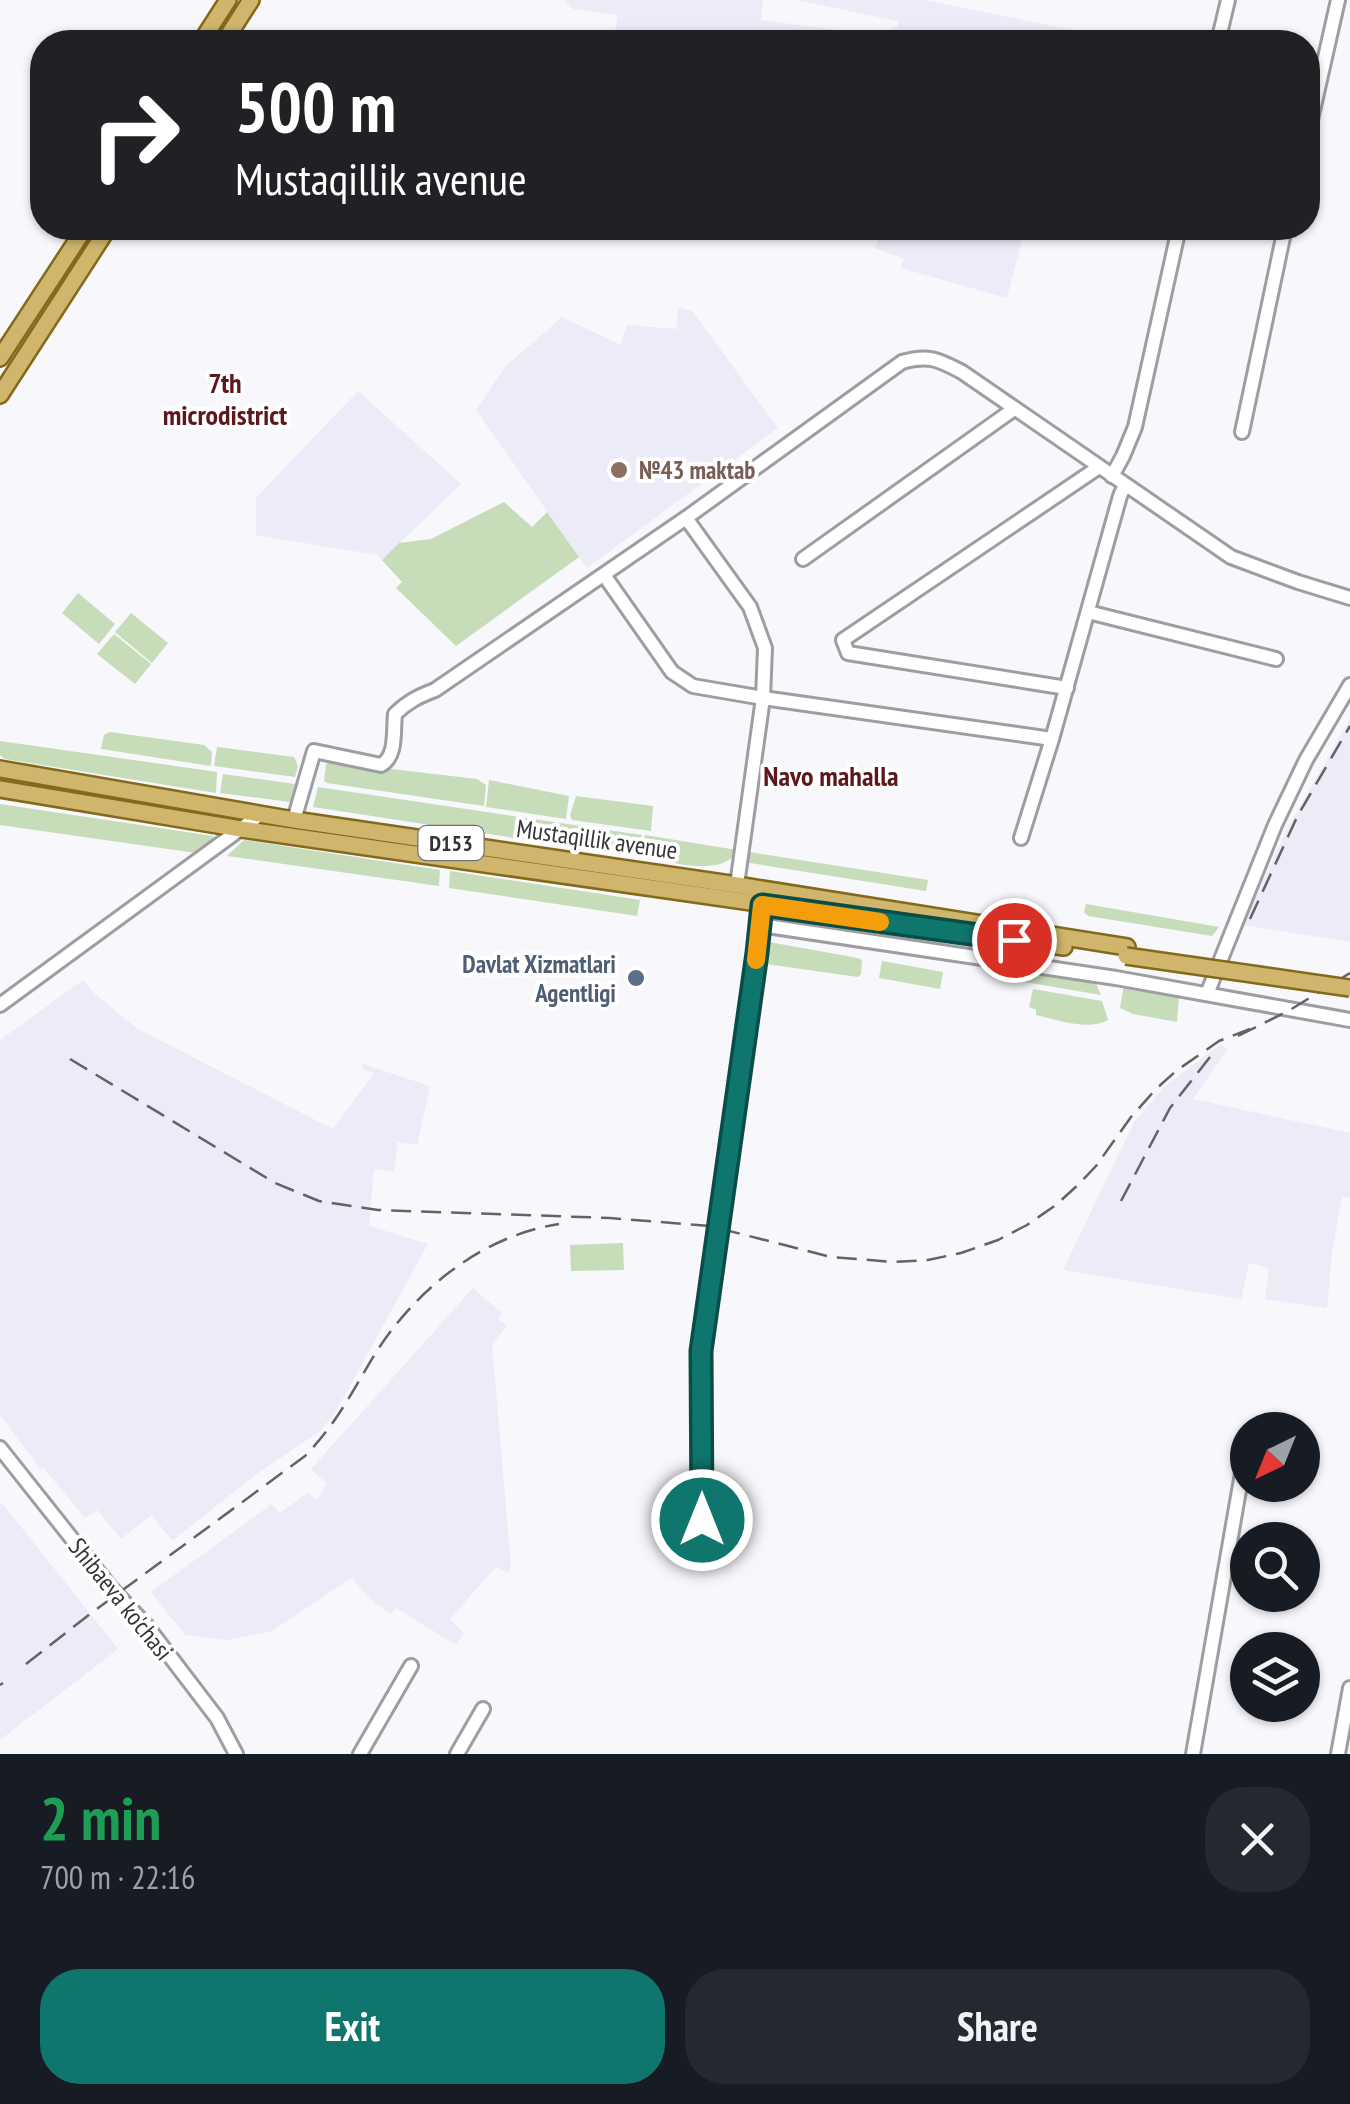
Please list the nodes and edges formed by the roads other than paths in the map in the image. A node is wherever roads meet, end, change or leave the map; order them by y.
1 (228, 0) edge
2 (251, 0) edge
3 (1228, 0) edge
4 (1338, 0) edge
5 (209, 30) edge
6 (232, 30) edge
7 (1221, 30) edge
8 (1320, 83) edge
9 (77, 240) edge
10 (100, 240) edge
11 (1176, 240) edge
12 (1282, 240) edge
13 (0, 358) edge
14 (0, 395) edge
15 (1014, 410) junction
16 (1242, 432) dead end
17 (1099, 467) junction
18 (1112, 476) junction
19 (1126, 485) junction
20 (686, 518) junction
21 (804, 559) dead end
22 (604, 574) junction
23 (1350, 598) edge
24 (1088, 612) junction
25 (1276, 660) dead end
26 (1350, 685) edge
27 (1067, 688) junction
28 (763, 698) junction
29 (1052, 739) junction
30 (0, 769) edge
31 (0, 790) edge
32 (261, 814) junction
33 (292, 828) junction
34 (241, 829) junction
35 (1021, 838) dead end
36 (737, 885) junction
37 (762, 905) junction
38 (886, 915) junction
39 (760, 925) junction
40 (1126, 952) junction
41 (1350, 979) edge
42 (1350, 988) edge
43 (1207, 994) junction
44 (0, 1005) edge
45 (1350, 1020) edge
46 (0, 1448) edge
47 (1237, 1502) edge
48 (702, 1545) dead end
49 (412, 1666) dead end
50 (1350, 1688) edge
51 (484, 1709) dead end
52 (236, 1754) edge
53 (360, 1754) edge
54 (457, 1754) edge
55 (1193, 1754) edge
56 (1338, 1754) edge

1 - 5 main road
2 - 6 main road
3 - 7 street
4 - 8 street
9 - 13 main road
10 - 14 main road
11 - 18 street
12 - 16 street
15 - 17 street
15 - 20 street
15 - 21 street
17 - 18 street
17 - 27 street
18 - 19 street
19 - 23 street
19 - 24 street
20 - 22 street
20 - 28 street
22 - 28 street
22 - 33 street
24 - 25 street
24 - 27 street
26 - 43 street
27 - 29 street
28 - 29 street
28 - 36 street
29 - 35 street
30 - 32 main road, Mustaqillik avenue / D153
31 - 34 main road, Mustaqillik avenue / D153
32 - 33 main road, Mustaqillik avenue / D153
32 - 34 street
33 - 34 main road, Mustaqillik avenue / D153
33 - 36 main road, Mustaqillik avenue / D153
33 - 37 main road, Mustaqillik avenue / D153
34 - 44 street
36 - 38 main road, Mustaqillik avenue / D153
37 - 38 main road, Mustaqillik avenue / D153
37 - 39 street
38 - 40 main road, Mustaqillik avenue / D153
39 - 43 street
39 - 48 street
40 - 41 main road, D153
40 - 42 main road, D153, bridge
43 - 45 street
46 - 52 street, Shibaeva ko'chasi
47 - 55 street
49 - 53 street
50 - 56 street
51 - 54 street

